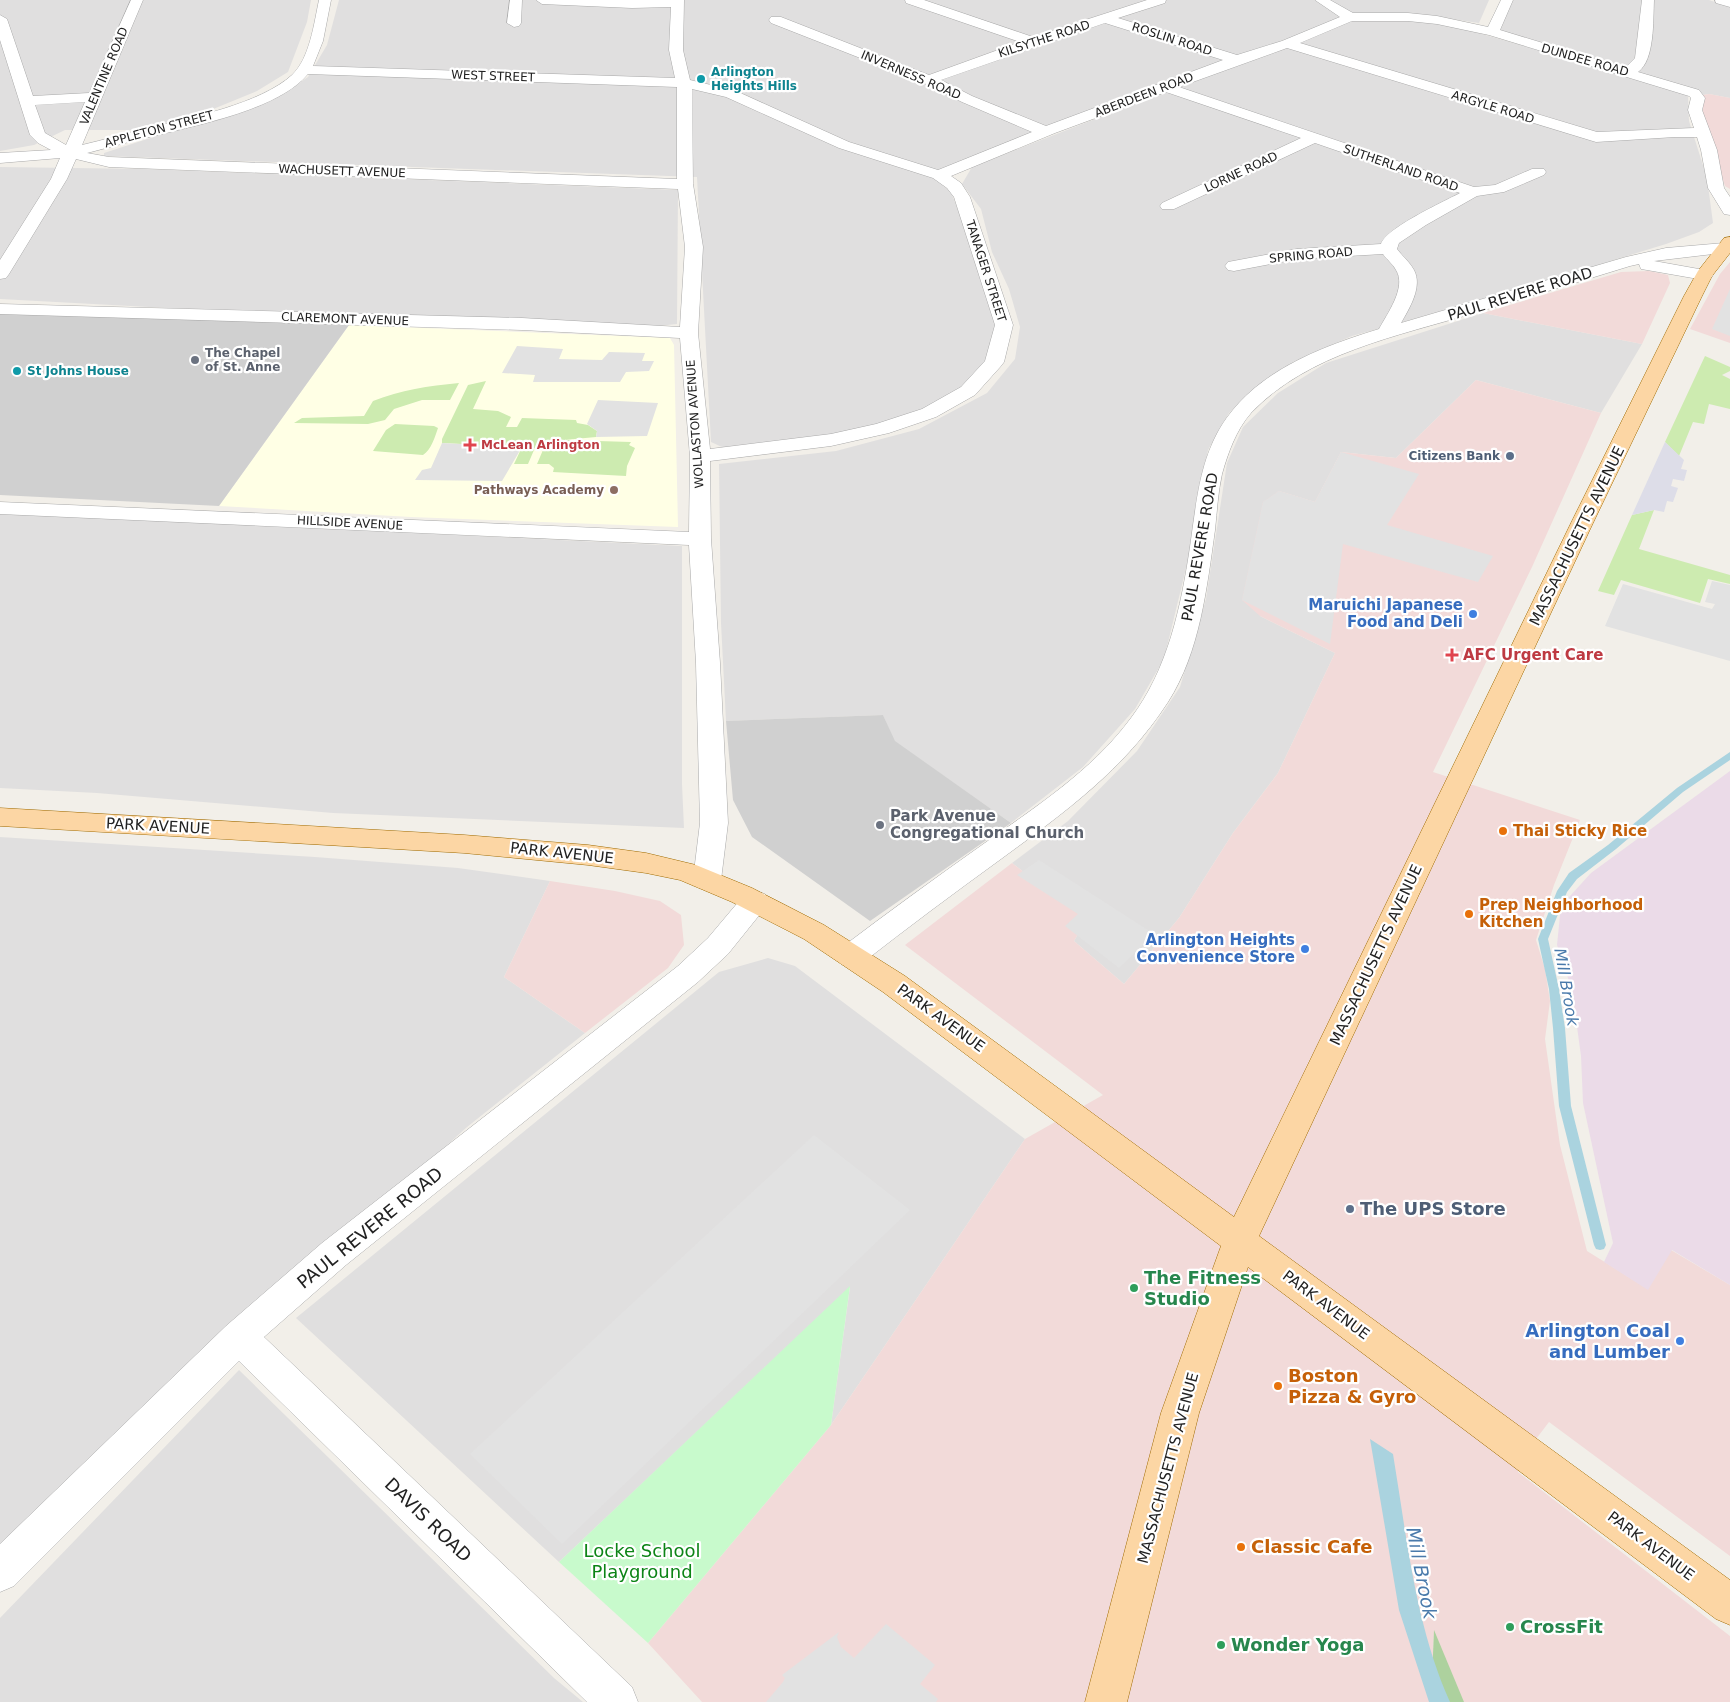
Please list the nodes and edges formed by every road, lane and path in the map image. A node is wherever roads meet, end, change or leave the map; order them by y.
1 (137, 0) edge
2 (325, 0) edge
3 (516, 0) edge
4 (542, 0) edge
5 (911, 0) edge
6 (1160, 0) edge
7 (1320, 0) edge
8 (1491, 0) edge
9 (1648, 0) edge
10 (1721, 0) edge
11 (679, 2) edge
12 (1506, 2) edge
13 (1730, 2) edge
14 (1350, 17) junction
15 (0, 19) edge
16 (1107, 19) junction
17 (776, 20) dead end
18 (514, 23) dead end
19 (1492, 32) junction
20 (1033, 42) junction
21 (1287, 44) junction
22 (1237, 60) junction
23 (303, 70) junction
24 (1628, 72) junction
25 (928, 80) junction
26 (684, 83) junction
27 (1166, 87) junction
28 (95, 97) junction
29 (26, 102) junction
30 (1046, 132) junction
31 (1703, 133) junction
32 (1314, 138) junction
33 (72, 152) junction
34 (0, 158) edge
35 (1538, 172) dead end
36 (939, 176) junction
37 (685, 184) junction
38 (1473, 192) junction
39 (1168, 206) dead end
40 (1730, 210) edge
41 (1727, 245) edge
42 (1388, 249) junction
43 (1626, 262) junction
44 (1234, 266) dead end
45 (0, 274) edge
46 (1704, 275) junction
47 (0, 308) edge
48 (689, 333) junction
49 (1386, 334) junction
50 (700, 456) junction
51 (0, 508) edge
52 (700, 539) junction
53 (0, 817) edge
54 (707, 880) junction
55 (755, 901) junction
56 (851, 956) junction
57 (1240, 1241) junction
58 (239, 1337) junction
59 (0, 1572) edge
60 (1730, 1605) edge
61 (617, 1702) edge
62 (1106, 1702) edge

1 - 28 street, VALENTINE ROAD
2 - 23 street, APPLETON STREET
3 - 18 street
4 - 11 street
5 - 20 street
6 - 16 street, KILSYTHE ROAD
7 - 14 street
8 - 12 street
9 - 24 street
10 - 13 street
11 - 26 street, WOLLASTON AVENUE
12 - 19 street
14 - 19 street, DUNDEE ROAD
14 - 21 street, ABERDEEN ROAD
15 - 29 street
16 - 20 street, KILSYTHE ROAD
16 - 22 street, ROSLIN ROAD
17 - 25 street, INVERNESS ROAD
19 - 24 street, DUNDEE ROAD
20 - 25 street, KILSYTHE ROAD
21 - 22 street, ABERDEEN ROAD
21 - 31 street, ARGYLE ROAD
22 - 27 street, ABERDEEN ROAD
23 - 26 street, WEST STREET
23 - 33 street, APPLETON STREET
24 - 31 street, DUNDEE ROAD
25 - 30 street, INVERNESS ROAD
26 - 36 street, TANAGER STREET
26 - 37 street, WOLLASTON AVENUE
27 - 30 street, ABERDEEN ROAD
27 - 32 street, SUTHERLAND ROAD
28 - 29 street
28 - 33 street, VALENTINE ROAD
29 - 33 street
30 - 36 street, ABERDEEN ROAD
31 - 40 street, DUNDEE ROAD
32 - 38 street, SUTHERLAND ROAD
32 - 39 street, LORNE ROAD
33 - 34 street, WACHUSETT AVENUE
33 - 37 street, WACHUSETT AVENUE
33 - 45 street
35 - 38 street
36 - 50 street, TANAGER STREET
37 - 48 street, WOLLASTON AVENUE
38 - 42 street, SUTHERLAND ROAD
41 - 43 street, PAUL REVERE ROAD
41 - 46 main road, MASSACHUSETTS AVENUE
42 - 44 street, SPRING ROAD
42 - 49 street
43 - 46 street, PAUL REVERE ROAD
43 - 49 street, PAUL REVERE ROAD
46 - 57 main road, MASSACHUSETTS AVENUE
47 - 48 street, CLAREMONT AVENUE
48 - 50 street, WOLLASTON AVENUE
49 - 56 street, PAUL REVERE ROAD
50 - 52 street, WOLLASTON AVENUE
51 - 52 street, HILLSIDE AVENUE
52 - 54 street, WOLLASTON AVENUE
53 - 54 main road, PARK AVENUE
54 - 55 main road, PARK AVENUE
55 - 56 main road, PARK AVENUE
55 - 58 street, PAUL REVERE ROAD
56 - 57 main road, PARK AVENUE
57 - 60 main road, PARK AVENUE
57 - 62 main road, MASSACHUSETTS AVENUE
58 - 59 street, PAUL REVERE ROAD
58 - 61 street, DAVIS ROAD

